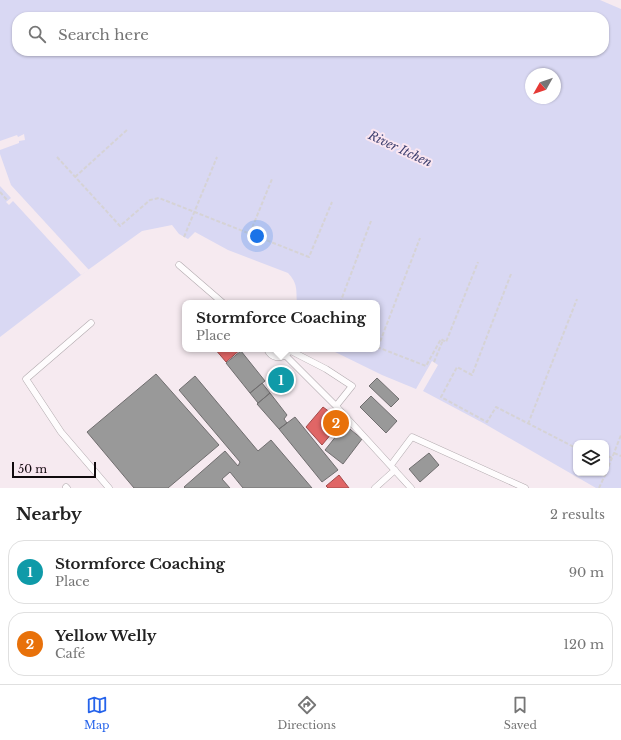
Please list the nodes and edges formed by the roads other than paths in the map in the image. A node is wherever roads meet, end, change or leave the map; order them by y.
1 (179, 266) dead end
2 (219, 300) edge
3 (91, 323) dead end
4 (268, 352) edge
5 (288, 352) edge
6 (336, 406) junction
7 (393, 468) junction
8 (109, 488) edge
9 (375, 488) edge
10 (411, 488) edge
11 (526, 488) edge

1 - 2 lane
3 - 8 lane
4 - 5 lane
5 - 6 lane
5 - 6 lane
6 - 7 lane
7 - 9 lane
7 - 10 lane
7 - 11 lane

